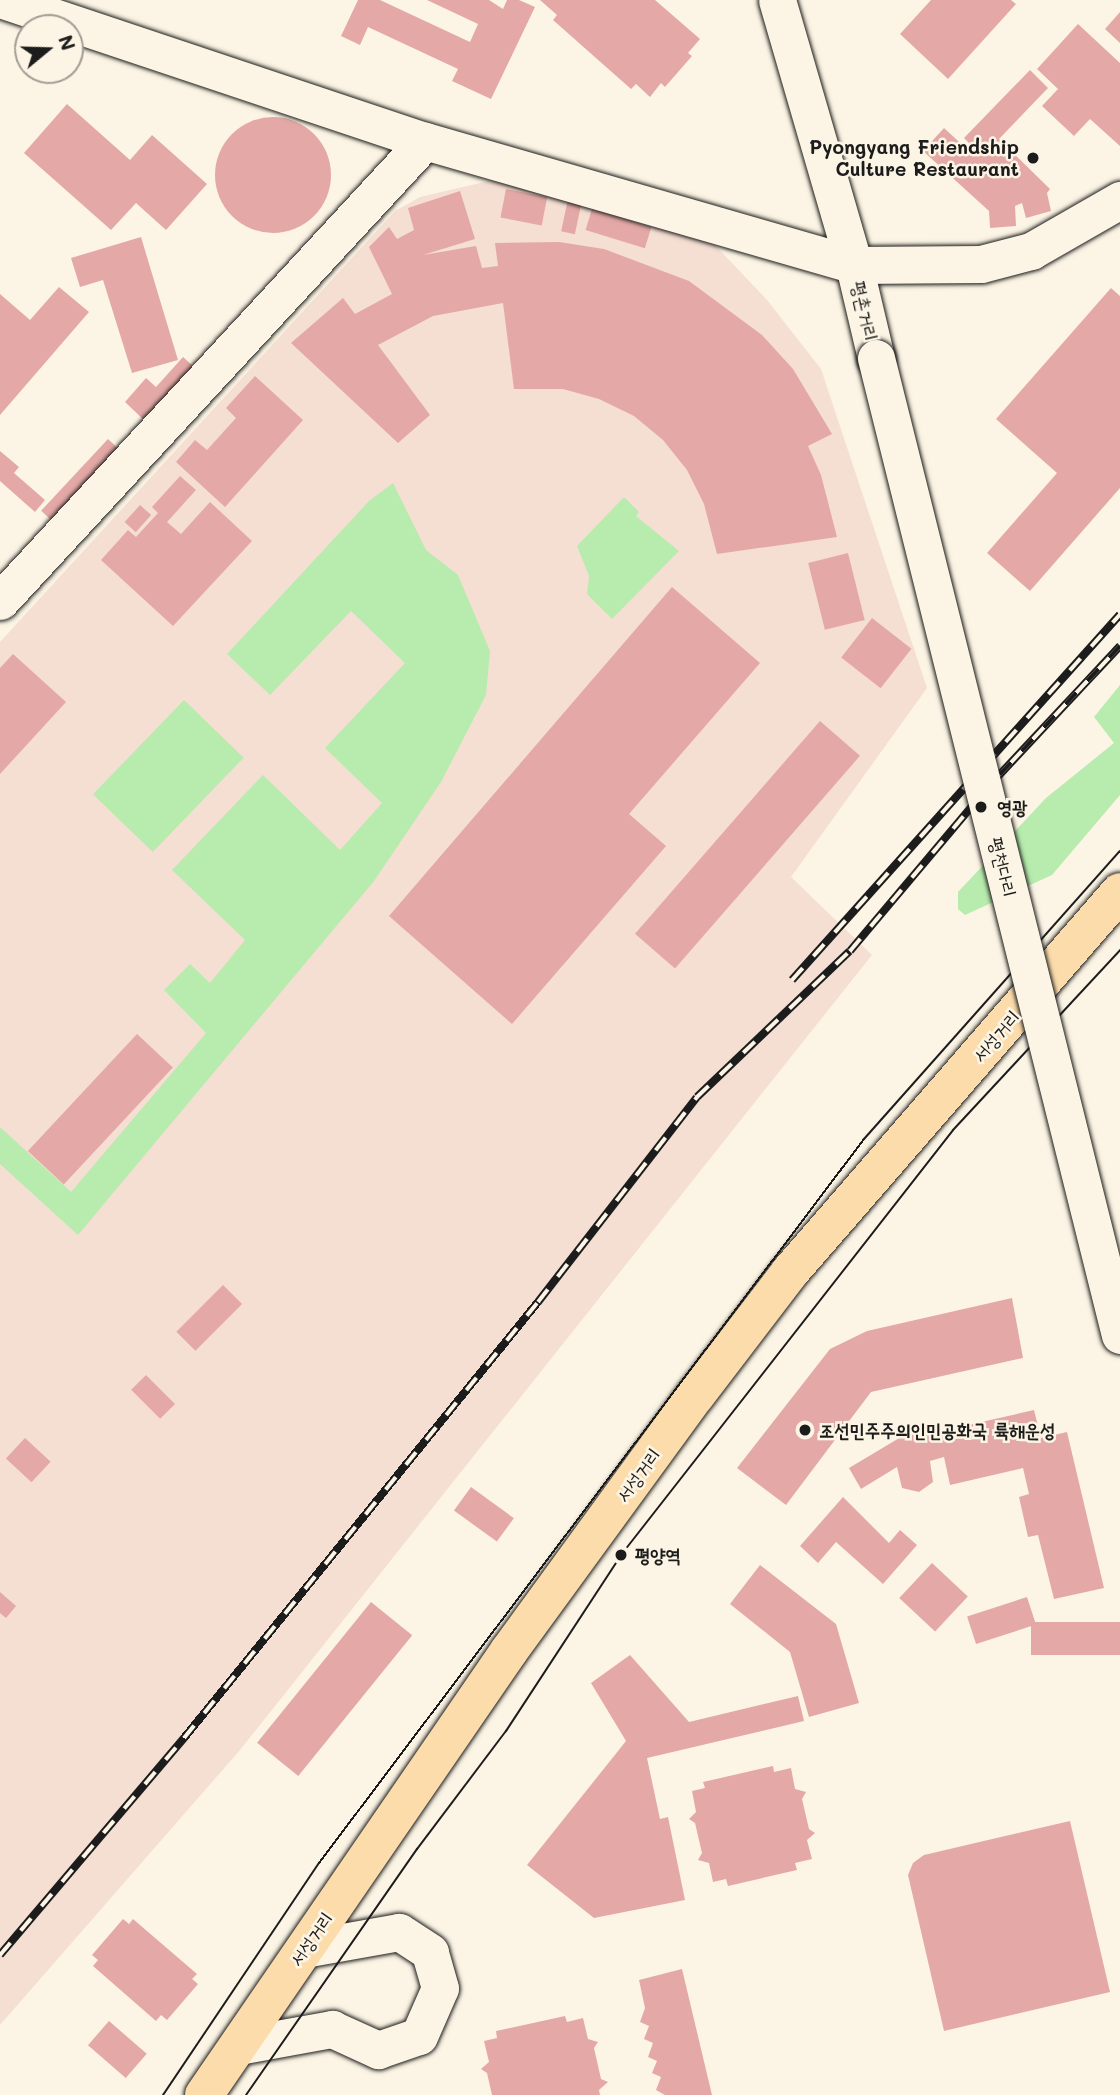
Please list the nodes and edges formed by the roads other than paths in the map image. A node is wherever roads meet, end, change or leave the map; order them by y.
1 (3, 0) edge
2 (776, 0) edge
3 (425, 141) junction
4 (1120, 200) edge
5 (854, 265) junction
6 (876, 358) joint
7 (0, 601) edge
8 (1120, 892) edge
9 (1120, 1335) edge
10 (304, 1949) junction
11 (238, 2046) junction
12 (204, 2095) edge

1 - 3 street
2 - 5 street, 평촌거리
3 - 5 street
3 - 7 street
4 - 5 street
5 - 6 street, 평촌거리
6 - 9 street, 평천다리, bridge
8 - 10 main road, 서성거리
10 - 11 main road, 서성거리
10 - 11 street
11 - 12 main road, 서성거리

